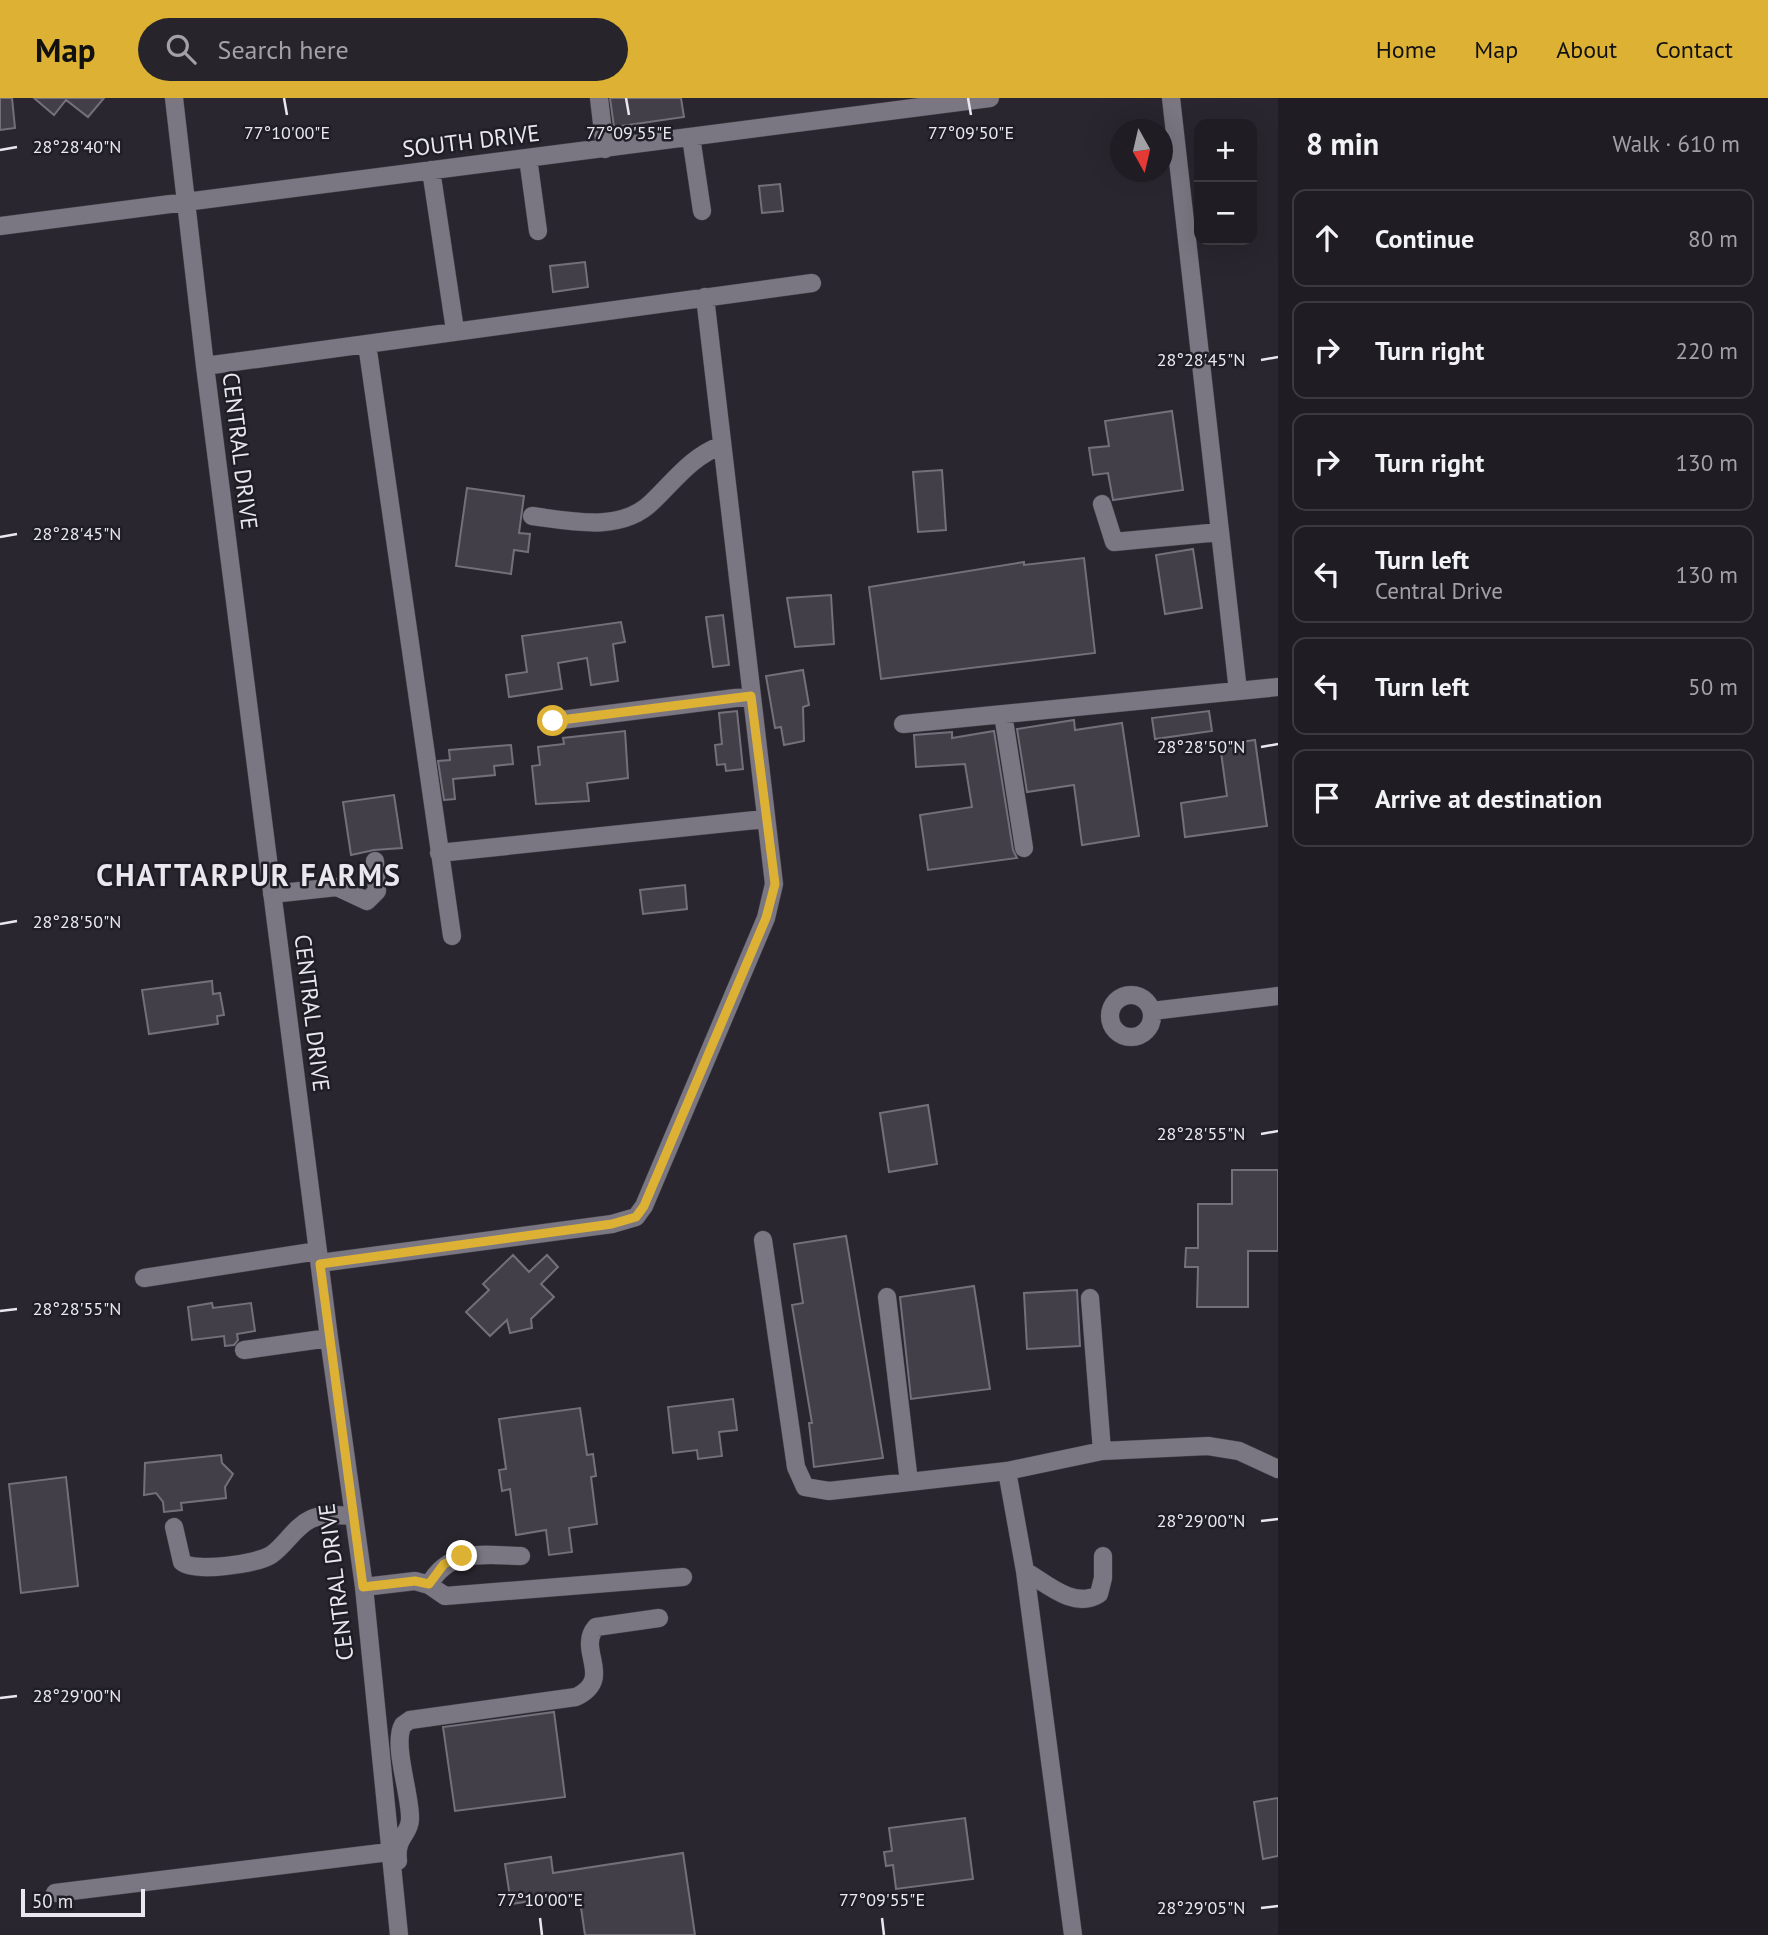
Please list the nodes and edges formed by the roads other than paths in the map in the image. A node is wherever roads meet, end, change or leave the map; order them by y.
1 (174, 98) edge
2 (599, 98) edge
3 (990, 98) edge
4 (1171, 98) edge
5 (691, 137) junction
6 (605, 149) junction
7 (528, 159) junction
8 (431, 170) junction
9 (186, 204) junction
10 (702, 211) dead end
11 (0, 226) edge
12 (538, 231) dead end
13 (813, 283) dead end
14 (705, 298) junction
15 (455, 330) junction
16 (367, 344) junction
17 (205, 366) junction
18 (722, 444) junction
19 (1102, 503) dead end
20 (532, 516) dead end
21 (1220, 532) junction
22 (1278, 687) edge
23 (1238, 691) junction
24 (751, 696) junction
25 (1003, 714) junction
26 (553, 721) dead end
27 (903, 723) dead end
28 (765, 819) junction
29 (1024, 848) dead end
30 (439, 853) junction
31 (375, 862) dead end
32 (272, 894) junction
33 (453, 936) dead end
34 (1278, 996) edge
35 (1152, 1011) dead end
36 (764, 1240) dead end
37 (319, 1257) junction
38 (144, 1278) dead end
39 (887, 1297) dead end
40 (1090, 1298) dead end
41 (328, 1338) junction
42 (244, 1350) dead end
43 (1102, 1451) junction
44 (1278, 1469) edge
45 (1007, 1471) junction
46 (909, 1482) junction
47 (354, 1516) junction
48 (174, 1527) dead end
49 (521, 1556) dead end
50 (1103, 1556) dead end
51 (1025, 1571) junction
52 (683, 1577) dead end
53 (429, 1584) junction
54 (363, 1587) junction
55 (659, 1618) dead end
56 (389, 1852) junction
57 (393, 1890) junction
58 (55, 1893) dead end
59 (399, 1935) edge
60 (1073, 1935) edge

1 - 9 street, CENTRAL DRIVE
2 - 6 street
3 - 5 street, SOUTH DRIVE
4 - 21 street
5 - 6 street, SOUTH DRIVE
5 - 10 street
6 - 7 street, SOUTH DRIVE
7 - 8 street, SOUTH DRIVE
7 - 12 street
8 - 9 street, SOUTH DRIVE
8 - 15 street
9 - 11 street, SOUTH DRIVE
9 - 17 street, CENTRAL DRIVE
13 - 14 street
14 - 15 street
14 - 18 street
15 - 16 street
16 - 17 street
16 - 30 street
17 - 32 street, CENTRAL DRIVE
18 - 20 street
18 - 24 street
19 - 21 street
21 - 23 street
22 - 23 street
23 - 25 street
24 - 26 street
24 - 28 street
25 - 27 street
25 - 29 street
28 - 30 street
28 - 37 street
30 - 33 street
31 - 32 street
32 - 37 street, CENTRAL DRIVE
34 - 35 street
36 - 46 street
37 - 38 street
37 - 41 street, CENTRAL DRIVE
39 - 46 street
40 - 43 street
41 - 42 street
41 - 47 street, CENTRAL DRIVE
43 - 44 street
43 - 45 street
45 - 46 street
45 - 51 street
47 - 48 street
47 - 54 street, CENTRAL DRIVE
49 - 53 street
50 - 51 street
51 - 60 street
52 - 53 street
53 - 54 street
54 - 56 street, CENTRAL DRIVE
55 - 57 street
56 - 57 street, CENTRAL DRIVE
56 - 58 street
57 - 59 street, CENTRAL DRIVE

